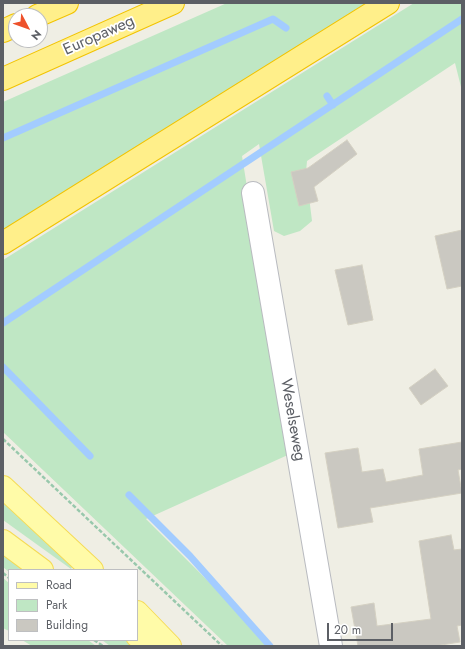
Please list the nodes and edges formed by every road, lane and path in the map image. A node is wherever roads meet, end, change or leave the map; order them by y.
1 (67, 3) edge
2 (173, 3) edge
3 (388, 3) edge
4 (48, 11) edge
5 (3, 79) edge
6 (253, 193) dead end
7 (3, 243) edge
8 (3, 439) edge
9 (3, 487) edge
10 (3, 541) edge
11 (41, 569) edge
12 (91, 569) edge
13 (138, 613) edge
14 (138, 637) edge
15 (151, 646) edge
16 (170, 646) edge
17 (222, 646) edge
18 (330, 646) edge

1 - 4 highway
2 - 5 highway, Europaweg
3 - 7 highway
6 - 18 street, Weselseweg
8 - 17 path
9 - 12 main road
10 - 11 main road
13 - 16 main road
14 - 15 main road

